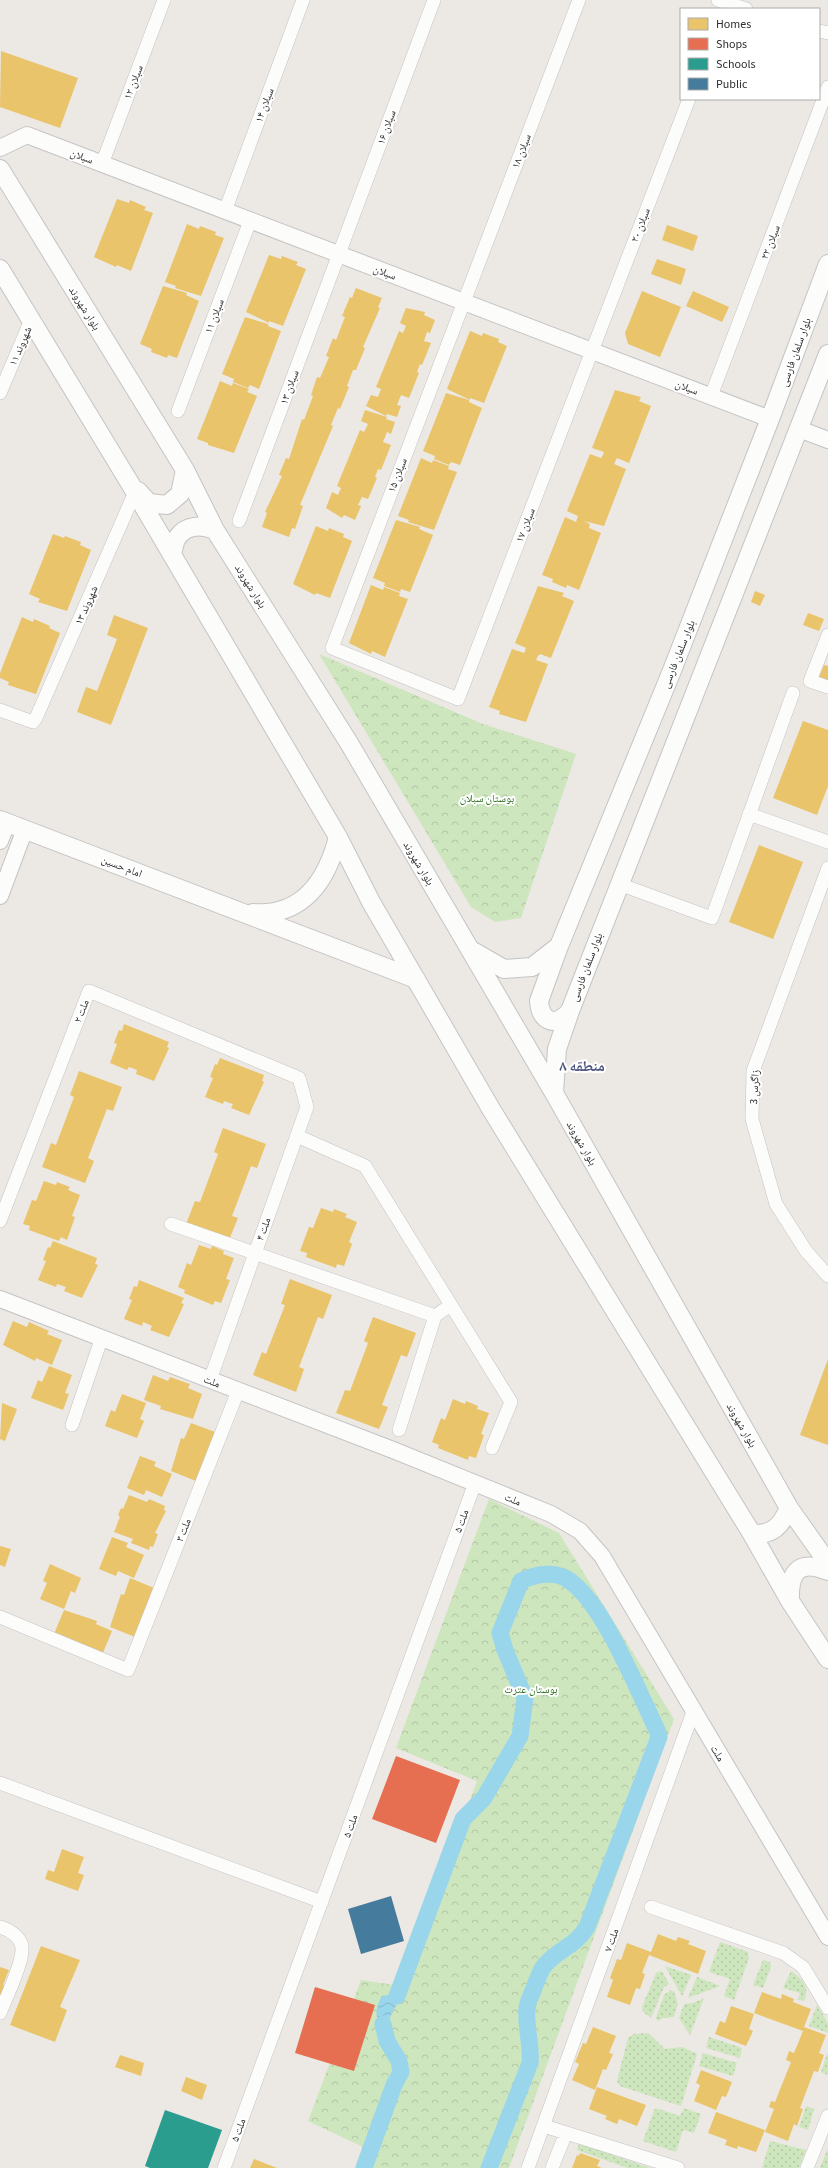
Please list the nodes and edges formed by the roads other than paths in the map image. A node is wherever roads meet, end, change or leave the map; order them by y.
1 (164, 0) edge
2 (303, 0) edge
3 (434, 0) edge
4 (579, 0) edge
5 (724, 3) edge
6 (742, 8) edge
7 (828, 87) edge
8 (689, 100) edge
9 (0, 148) edge
10 (102, 164) junction
11 (0, 169) edge
12 (225, 211) junction
13 (250, 220) junction
14 (339, 254) junction
15 (828, 264) edge
16 (0, 270) edge
17 (463, 302) junction
18 (31, 320) junction
19 (592, 351) junction
20 (828, 354) edge
21 (0, 393) edge
22 (711, 396) junction
23 (178, 411) dead end
24 (770, 419) junction
25 (800, 429) junction
26 (828, 440) edge
27 (185, 470) junction
28 (133, 488) junction
29 (240, 521) dead end
30 (215, 530) junction
31 (172, 553) junction
32 (828, 635) edge
33 (828, 687) edge
34 (793, 693) dead end
35 (458, 699) joint
36 (0, 710) edge
37 (749, 814) junction
38 (4, 821) edge
39 (25, 829) junction
40 (338, 837) junction
41 (0, 841) edge
42 (828, 842) edge
43 (828, 868) edge
44 (619, 884) junction
45 (0, 896) edge
46 (244, 913) junction
47 (559, 946) junction
48 (470, 950) junction
49 (416, 979) junction
50 (570, 1011) junction
51 (299, 1078) joint
52 (554, 1093) junction
53 (297, 1136) junction
54 (0, 1221) edge
55 (171, 1224) dead end
56 (254, 1254) junction
57 (828, 1276) edge
58 (0, 1299) edge
59 (451, 1305) junction
60 (435, 1316) junction
61 (102, 1337) junction
62 (210, 1380) junction
63 (238, 1391) junction
64 (72, 1425) dead end
65 (400, 1430) dead end
66 (492, 1448) dead end
67 (475, 1483) junction
68 (789, 1508) junction
69 (752, 1534) junction
70 (828, 1563) edge
71 (828, 1571) edge
72 (790, 1601) junction
73 (0, 1617) edge
74 (828, 1659) edge
75 (693, 1712) junction
76 (0, 1783) edge
77 (322, 1902) junction
78 (651, 1907) dead end
79 (0, 1927) edge
80 (828, 1937) edge
81 (828, 2008) edge
82 (0, 2013) edge
83 (828, 2116) edge
84 (544, 2126) junction
85 (566, 2133) junction
86 (660, 2165) edge
87 (224, 2168) edge
88 (528, 2168) edge
89 (552, 2168) edge
90 (678, 2168) edge
91 (807, 2168) edge

1 - 10 street, سبلان ۱۲
2 - 12 street, سبلان ۱۴
3 - 14 street, سبلان ۱۶
4 - 17 street, سبلان ۱۸
5 - 6 street
7 - 22 street, سبلان ۲۲
8 - 19 street, سبلان ۲۰
9 - 10 street, سبلان
10 - 12 street, سبلان
11 - 27 main road, بلوار شهروند
12 - 13 street, سبلان
13 - 14 street, سبلان
13 - 23 street, سبلان ۱۱
14 - 17 street, سبلان
14 - 29 street, سبلان ۱۳
15 - 24 main road, بلوار سلمان فارسی
16 - 18 main road
17 - 19 street, سبلان
17 - 35 street, سبلان ۱۵
18 - 21 street, شهروند ۱۱
18 - 28 main road
19 - 22 street, سبلان
19 - 35 street, سبلان ۱۷
20 - 25 main road, بلوار سلمان فارسی
22 - 24 street, سبلان
24 - 47 main road, بلوار سلمان فارسی
25 - 26 street
25 - 44 main road, بلوار سلمان فارسی
27 - 28 main road
27 - 30 main road, بلوار شهروند
28 - 31 main road
28 - 36 street, شهروند ۱۳
30 - 31 main road
30 - 48 main road, بلوار شهروند
31 - 40 main road
32 - 33 street
34 - 37 street
37 - 42 street
37 - 44 street
38 - 39 main road, امام حسین
38 - 41 street
39 - 45 street
39 - 46 main road, امام حسین
40 - 46 main road
40 - 49 main road
43 - 57 street, زاگرس 3
44 - 50 main road, بلوار سلمان فارسی
46 - 49 main road, امام حسین
47 - 48 main road, بلوار سلمان فارسی
47 - 50 main road
48 - 52 main road, بلوار شهروند
49 - 69 main road
50 - 52 main road, بلوار سلمان فارسی
51 - 53 street, ملت ۴
51 - 54 street, ملت ۲
52 - 68 main road, بلوار شهروند
53 - 56 street, ملت ۴
53 - 59 street
55 - 56 street
56 - 60 street
56 - 62 street, ملت ۴
58 - 61 street, ملت
59 - 60 street
59 - 66 street
60 - 65 street
61 - 62 street, ملت
61 - 64 street
62 - 63 street, ملت
63 - 67 street, ملت
63 - 73 street, ملت ۳
67 - 75 street, ملت
67 - 77 street, ملت ۵
68 - 69 main road
68 - 70 main road, بلوار شهروند
69 - 72 main road
71 - 72 main road
72 - 74 main road
75 - 80 street, ملت
75 - 84 street, ملت ۷
76 - 77 street
77 - 87 street, ملت ۵
78 - 81 street
79 - 82 street
83 - 91 street
84 - 85 street
84 - 88 street, ملت ۷
85 - 86 street
85 - 89 street
86 - 90 street

